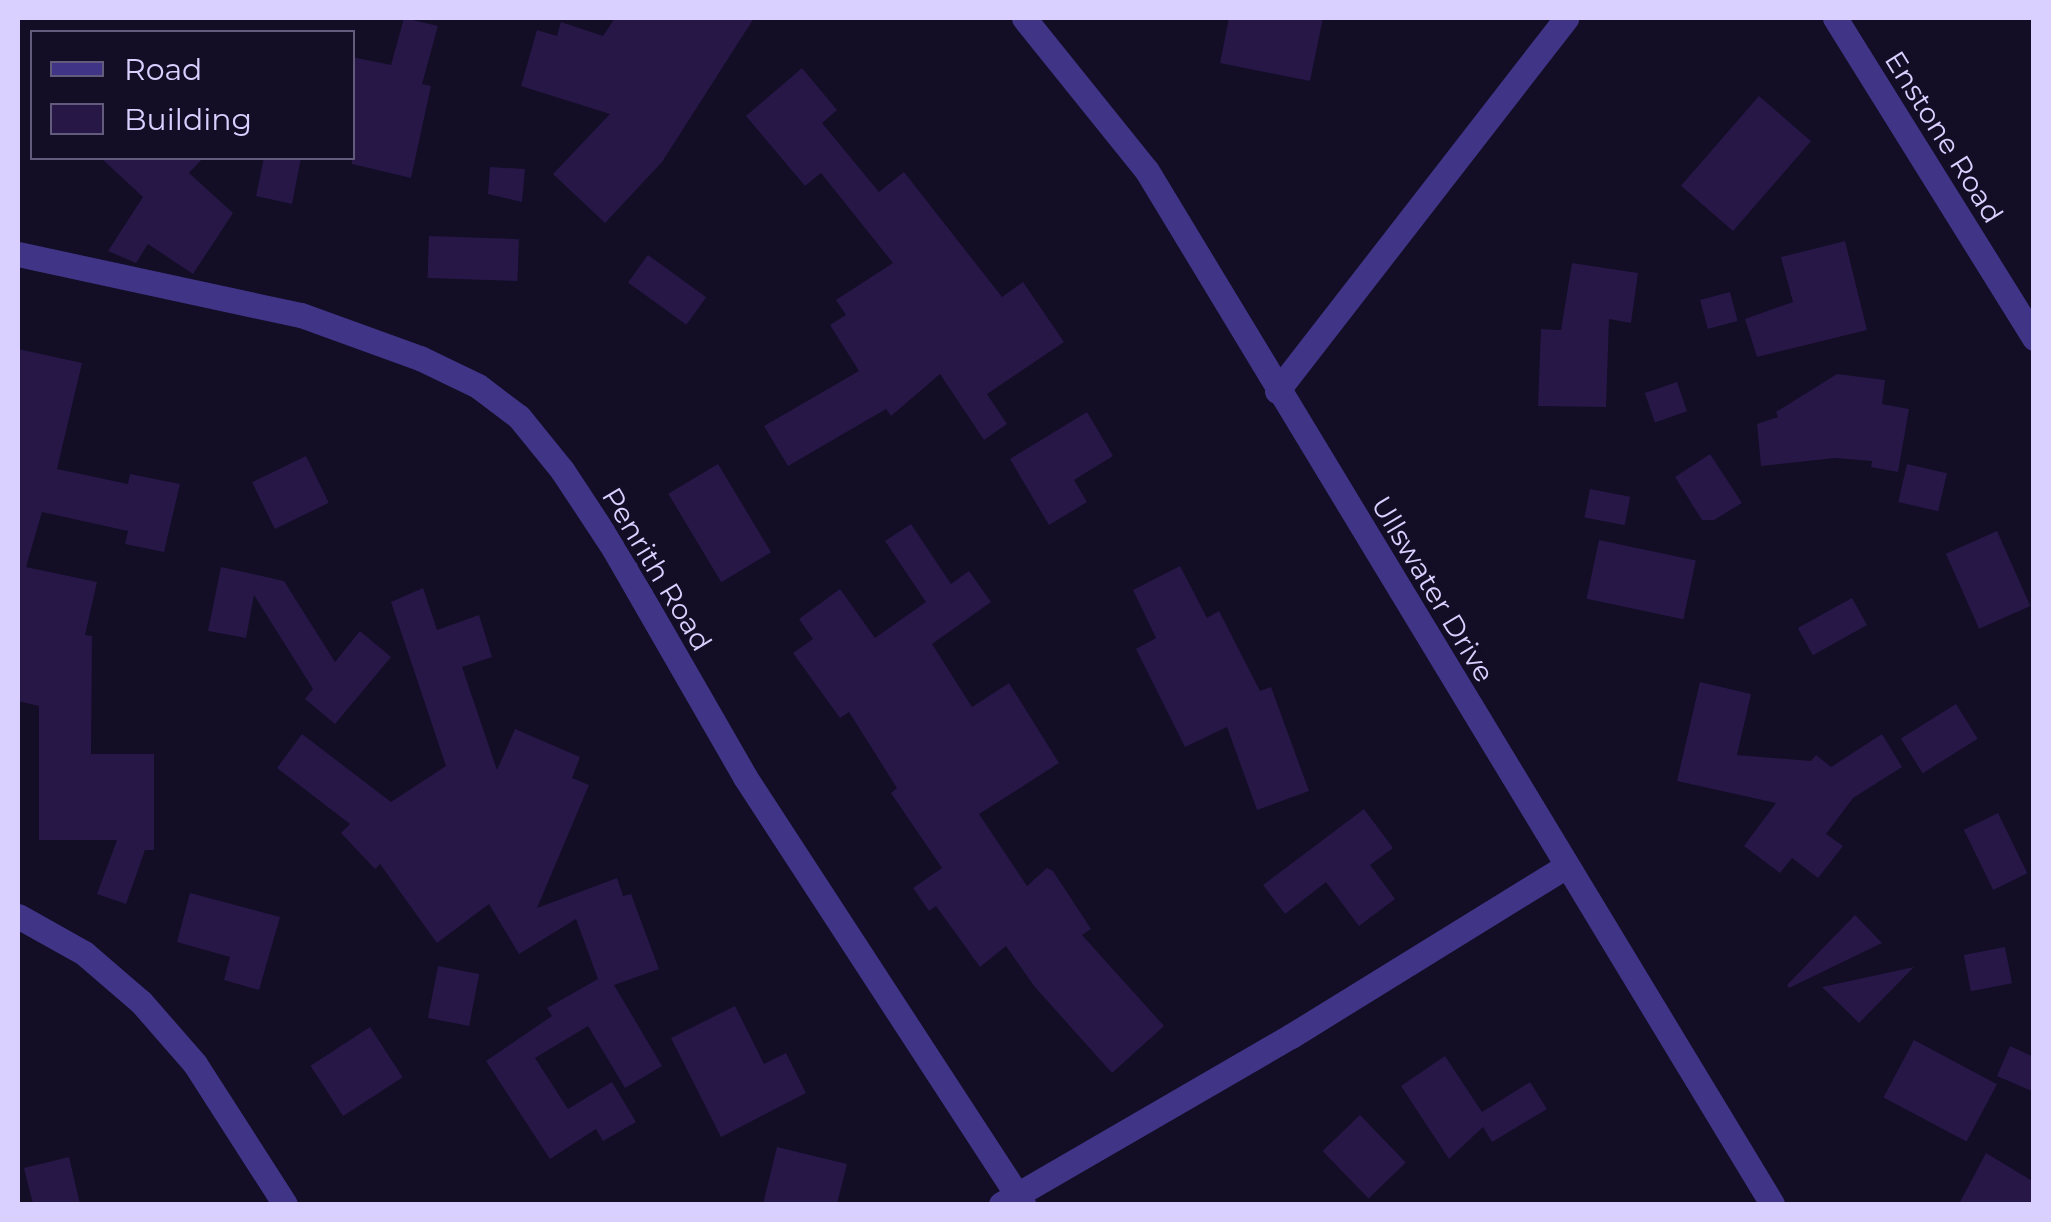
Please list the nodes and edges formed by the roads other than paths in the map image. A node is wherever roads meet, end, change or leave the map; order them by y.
1 (1024, 18) edge
2 (1566, 18) edge
3 (1835, 18) edge
4 (18, 254) edge
5 (2034, 338) edge
6 (1277, 390) junction
7 (1566, 866) junction
8 (18, 916) edge
9 (1013, 1201) edge
10 (285, 1204) edge
11 (1772, 1204) edge

1 - 6 street, Ullswater Drive
2 - 6 street
3 - 5 street, Enstone Road
4 - 9 street, Penrith Road
6 - 7 street, Ullswater Drive
7 - 9 street
7 - 11 street, Ullswater Drive
8 - 10 street

